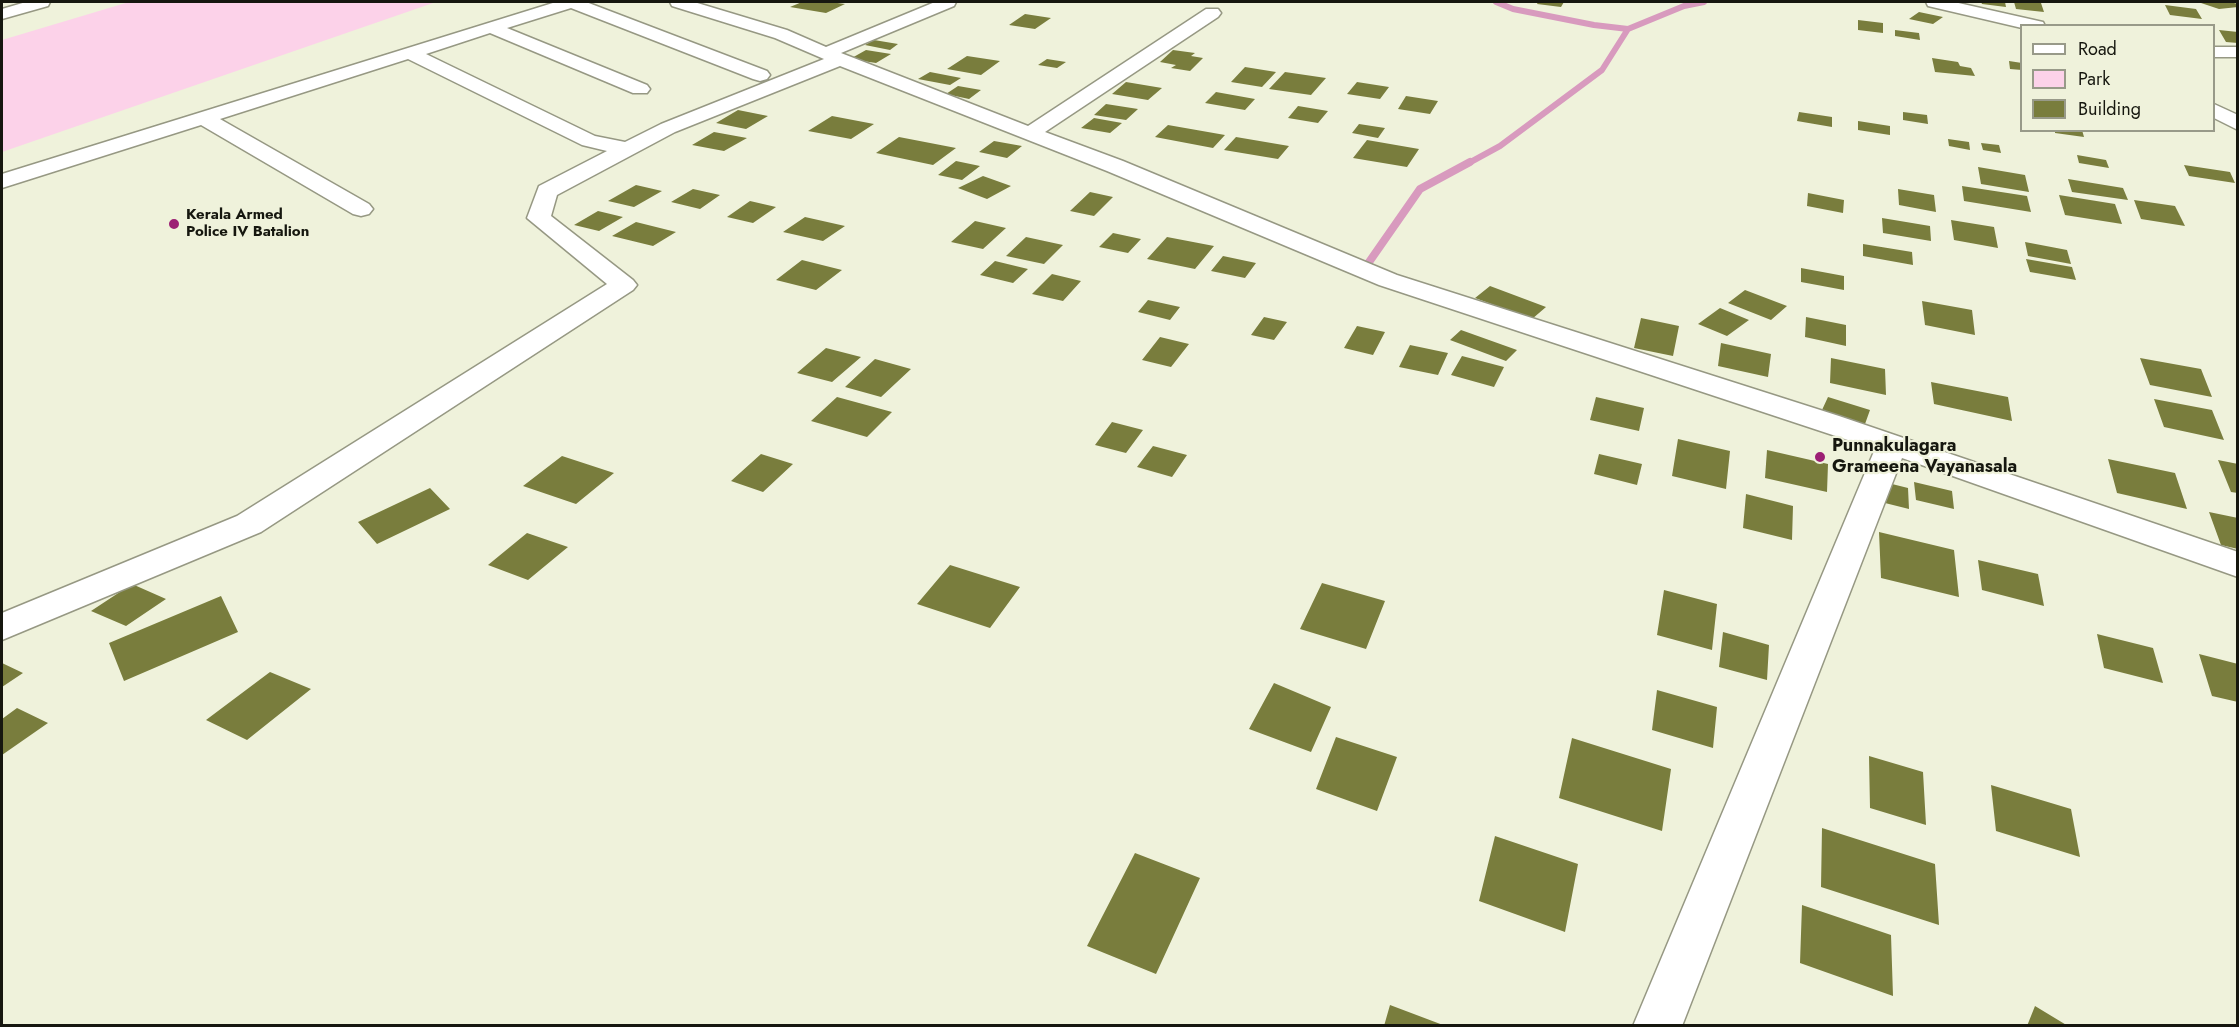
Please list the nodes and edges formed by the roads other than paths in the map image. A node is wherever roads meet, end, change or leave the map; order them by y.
1 (42, 2) edge
2 (572, 2) edge
3 (678, 2) edge
4 (948, 2) edge
5 (1934, 2) edge
6 (1212, 13) dead end
7 (2, 14) edge
8 (2028, 24) edge
9 (490, 27) junction
10 (408, 52) junction
11 (2215, 52) edge
12 (2238, 52) edge
13 (833, 56) junction
14 (760, 75) dead end
15 (640, 89) dead end
16 (2215, 111) edge
17 (204, 118) junction
18 (2238, 124) edge
19 (1029, 134) junction
20 (627, 149) junction
21 (2, 181) edge
22 (361, 209) dead end
23 (1892, 444) junction
24 (2238, 565) edge
25 (2, 627) edge
26 (1657, 1026) edge

1 - 7 street
2 - 9 street
2 - 14 street
3 - 13 street
4 - 13 street
5 - 8 street
6 - 19 street
9 - 10 street
9 - 15 street
10 - 17 street
10 - 20 street
11 - 12 street
13 - 19 street
13 - 20 street
16 - 18 street
17 - 21 street
17 - 22 street
19 - 23 street
20 - 25 street
23 - 24 street
23 - 26 street

